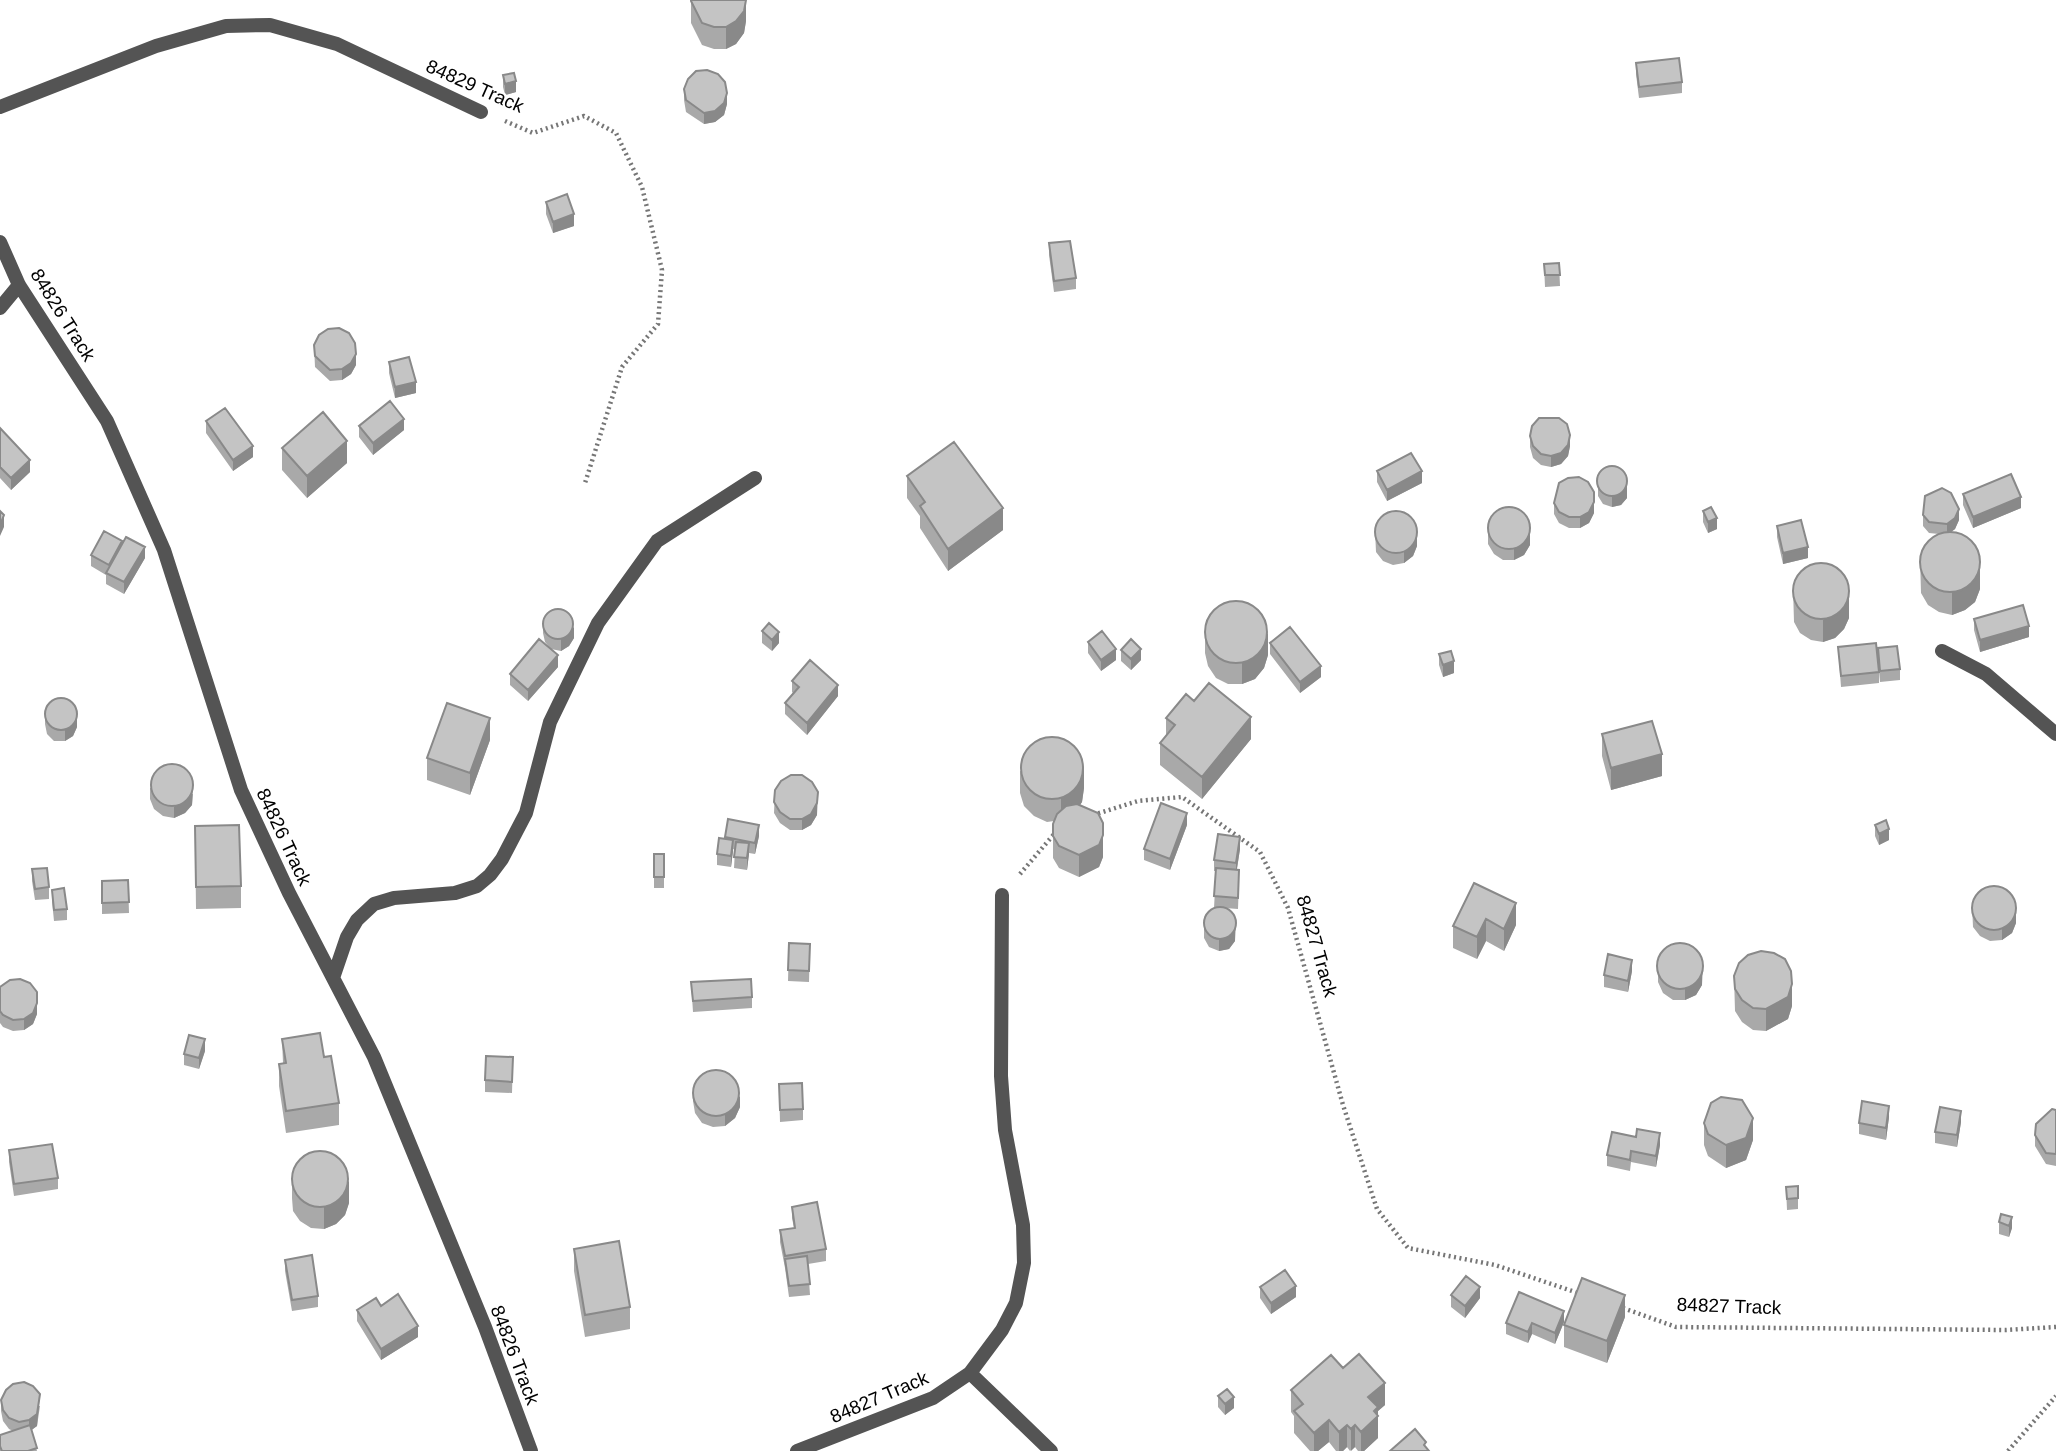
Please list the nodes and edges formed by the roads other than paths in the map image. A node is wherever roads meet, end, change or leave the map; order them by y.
1 (0, 107) edge
2 (481, 112) road end
3 (0, 242) edge
4 (19, 285) junction
5 (0, 308) edge
6 (755, 478) dead end
7 (1942, 651) dead end
8 (2056, 734) edge
9 (1002, 895) road end
10 (333, 978) junction
11 (970, 1373) junction
12 (531, 1451) edge
13 (797, 1451) edge
14 (1051, 1451) edge

1 - 2 street, 84829 Track
3 - 4 street, 84826 Track
4 - 5 street
4 - 10 street, 84826 Track
6 - 10 street
7 - 8 street
9 - 11 street, 84827 Track
10 - 12 street, 84826 Track
11 - 13 street, 84827 Track
11 - 14 street

